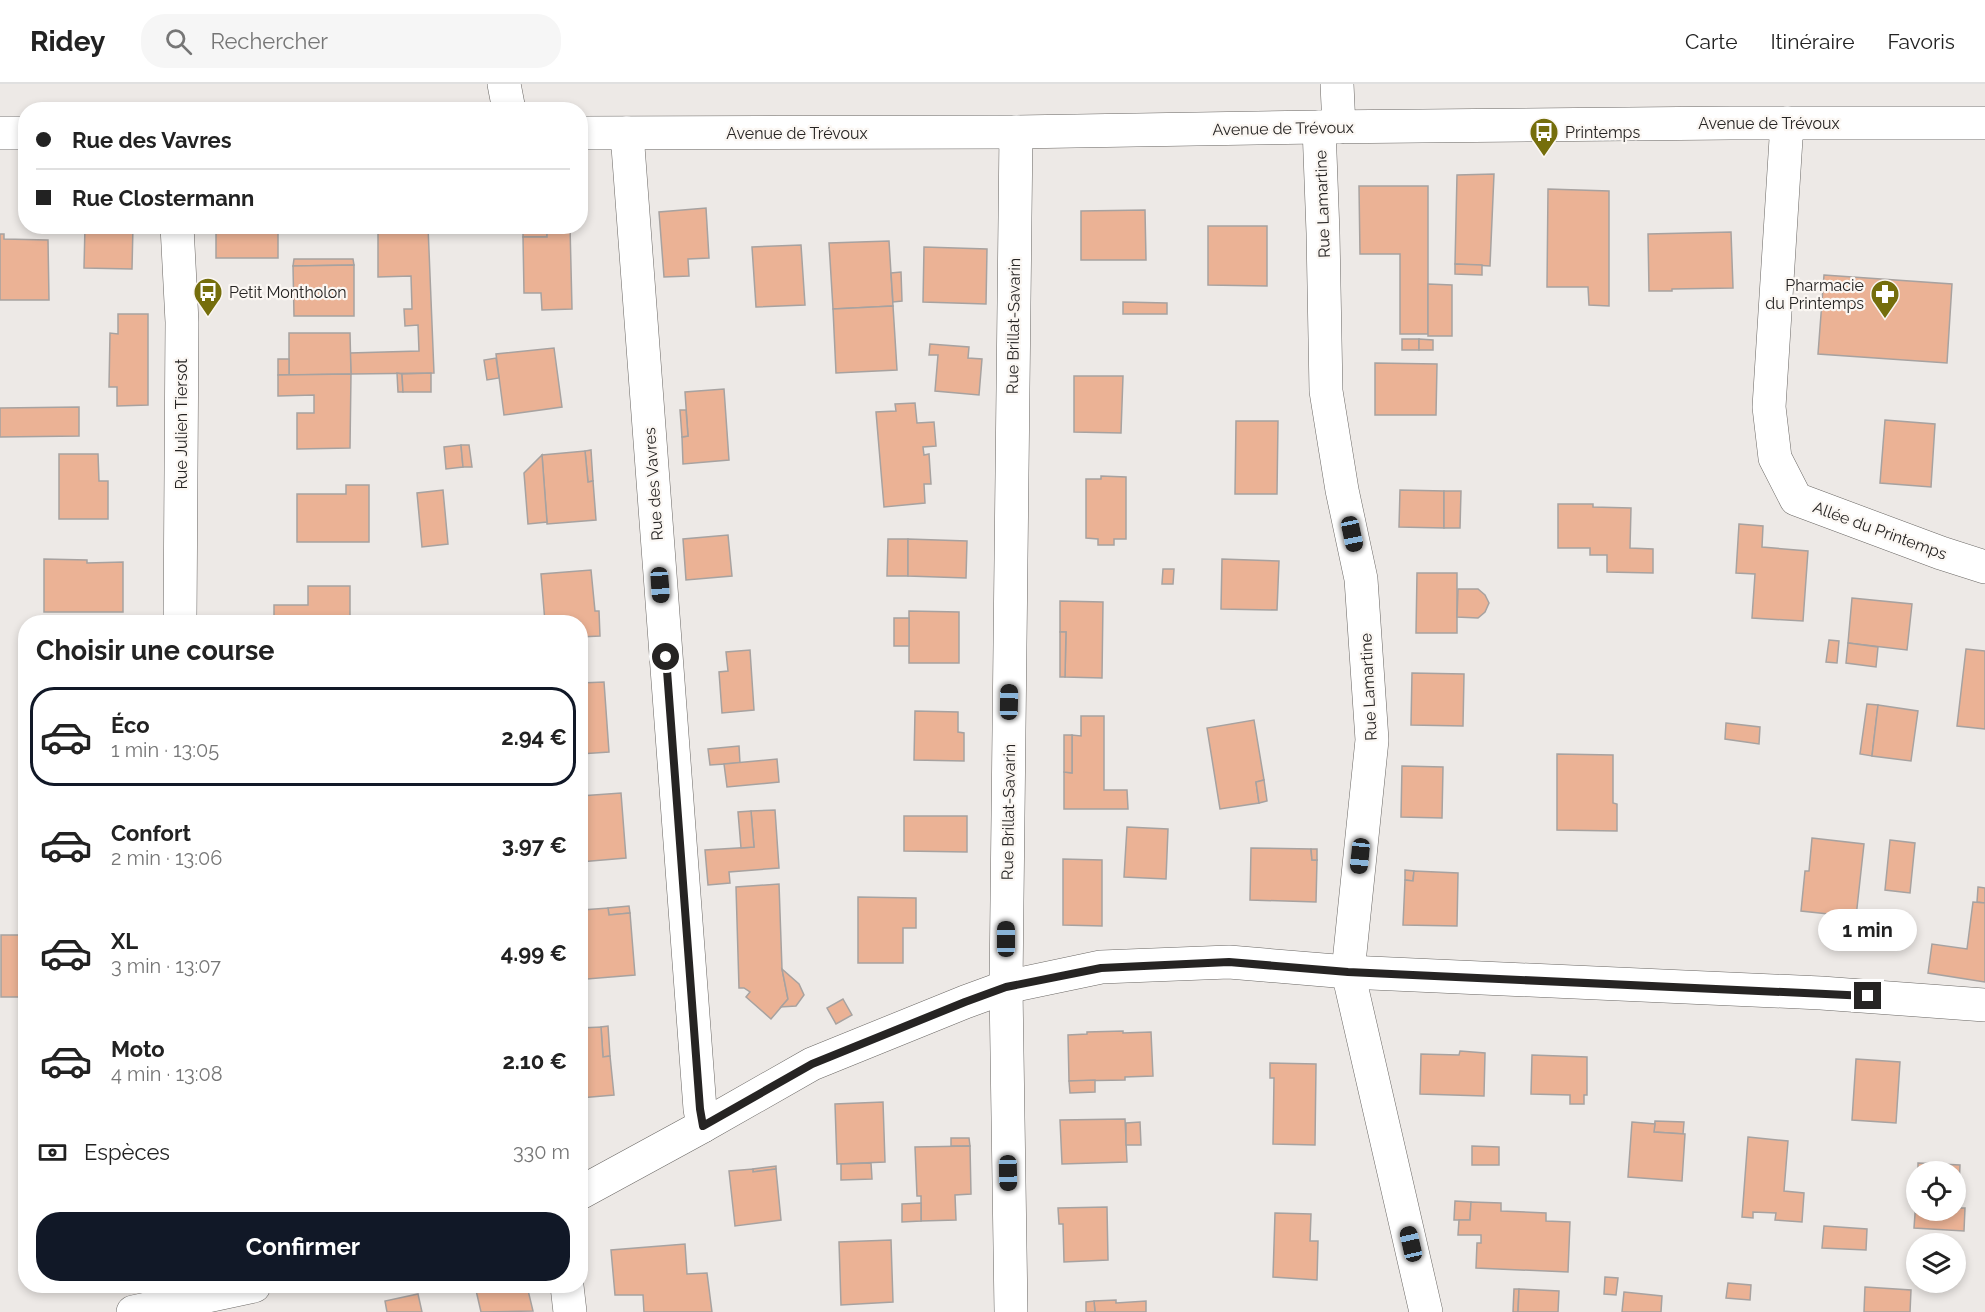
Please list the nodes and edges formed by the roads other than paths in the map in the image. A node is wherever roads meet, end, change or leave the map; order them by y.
1 (504, 84) edge
2 (1337, 84) edge
3 (507, 102) edge
4 (1787, 123) junction
5 (1985, 123) edge
6 (1329, 127) junction
7 (1016, 132) junction
8 (0, 133) edge
9 (18, 133) edge
10 (588, 133) edge
11 (627, 133) junction
12 (177, 234) edge
13 (1985, 567) edge
14 (180, 615) edge
15 (1348, 972) junction
16 (1006, 987) junction
17 (1985, 1005) edge
18 (703, 1126) junction
19 (588, 1189) edge
20 (568, 1293) edge
21 (175, 1294) edge
22 (244, 1296) edge
23 (133, 1312) edge
24 (570, 1312) edge
25 (1011, 1312) edge
26 (1426, 1312) edge

1 - 3 street
2 - 6 street, Rue Lamartine
4 - 5 street, Avenue de Trévoux
4 - 6 street, Avenue de Trévoux
4 - 13 street, Allée du Printemps
6 - 7 street, Avenue de Trévoux
6 - 15 street, Rue Lamartine
7 - 11 street, Avenue de Trévoux
7 - 16 street, Rue Brillat-Savarin
8 - 9 street
10 - 11 street, Avenue de Trévoux
11 - 18 street, Rue des Vavres
12 - 14 street, Rue Julien Tiersot
15 - 16 street
15 - 17 street
15 - 26 street, Rue Lamartine
16 - 18 street
16 - 25 street, Rue Brillat-Savarin
18 - 19 street
20 - 24 street
21 - 22 street
21 - 23 street

